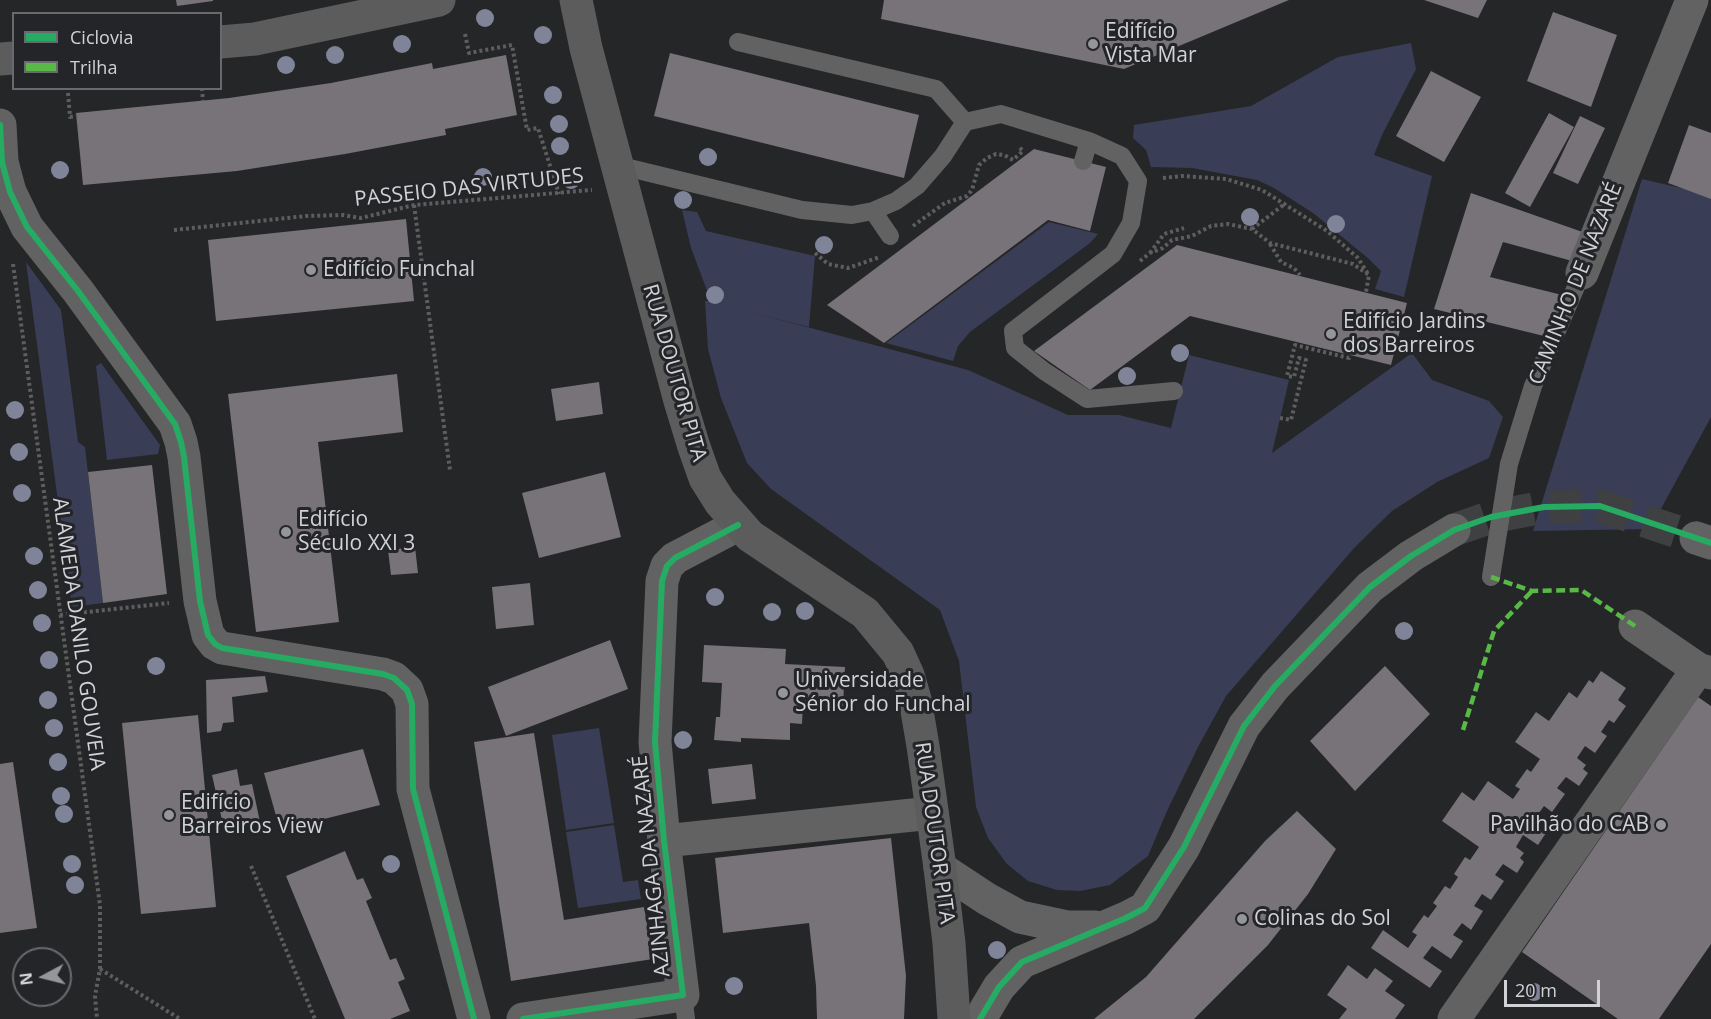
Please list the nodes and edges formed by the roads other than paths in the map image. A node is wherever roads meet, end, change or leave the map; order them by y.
1 (439, 0) edge
2 (576, 0) edge
3 (1692, 0) edge
4 (222, 42) edge
5 (738, 42) dead end
6 (965, 122) junction
7 (0, 125) edge
8 (1089, 141) junction
9 (1083, 161) dead end
10 (620, 176) junction
11 (873, 211) junction
12 (890, 236) dead end
13 (1582, 273) joint
14 (1174, 391) dead end
15 (738, 525) junction
16 (1454, 530) tunnel mouth
17 (1491, 577) dead end
18 (1635, 626) dead end
19 (1704, 671) edge
20 (932, 813) junction
21 (663, 841) junction
22 (940, 868) junction
23 (1103, 928) junction
24 (684, 1007) edge
25 (474, 1019) edge
26 (523, 1019) edge
27 (954, 1019) edge
28 (980, 1019) edge
29 (1454, 1019) edge

1 - 4 main road
2 - 10 main road, RUA DOUTOR PITA
3 - 13 street, CAMINHO DE NAZARÉ
5 - 6 lane
6 - 8 lane
6 - 11 lane
7 - 25 street
8 - 9 lane
8 - 14 lane
10 - 11 lane
10 - 15 main road, RUA DOUTOR PITA
11 - 12 lane
13 - 17 lane, CAMINHO DE NAZARÉ
15 - 20 main road, RUA DOUTOR PITA
15 - 21 street, AZINHAGA DA NAZARÉ
16 - 23 street
18 - 19 street
19 - 29 street
20 - 21 street
20 - 22 main road, RUA DOUTOR PITA
21 - 24 street, AZINHAGA DA NAZARÉ
22 - 23 street
22 - 27 main road, RUA DOUTOR PITA
23 - 28 street
24 - 26 street

